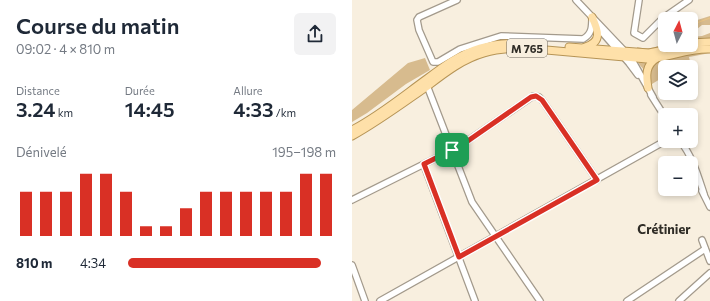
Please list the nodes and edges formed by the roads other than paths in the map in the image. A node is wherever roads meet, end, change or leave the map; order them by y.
1 (457, 0) edge
2 (576, 0) edge
3 (639, 0) edge
4 (689, 0) edge
5 (592, 17) junction
6 (574, 40) junction
7 (710, 42) edge
8 (698, 43) edge
9 (583, 48) junction
10 (710, 49) edge
11 (617, 51) junction
12 (658, 51) edge
13 (627, 56) junction
14 (657, 58) junction
15 (426, 83) junction
16 (648, 88) junction
17 (653, 97) junction
18 (660, 108) edge
19 (382, 115) junction
20 (352, 130) edge
21 (352, 136) edge
22 (658, 145) edge
23 (685, 148) edge
24 (452, 150) junction
25 (424, 164) junction
26 (597, 180) junction
27 (698, 183) edge
28 (710, 191) edge
29 (704, 194) junction
30 (352, 200) edge
31 (710, 207) edge
32 (496, 237) junction
33 (702, 240) dead end
34 (705, 249) junction
35 (459, 257) junction
36 (710, 261) edge
37 (352, 265) edge
38 (710, 273) edge
39 (365, 301) edge
40 (380, 301) edge
41 (475, 301) edge
42 (540, 301) edge
43 (627, 301) edge
44 (679, 301) edge

1 - 6 street
2 - 5 street
3 - 4 street
5 - 6 street
5 - 9 main road
5 - 11 street
5 - 13 street
6 - 9 street
7 - 8 main road
9 - 11 main road, M 765
9 - 15 main road, M 765
10 - 14 main road, M 765
11 - 13 main road, M 765
12 - 13 main road, M 765
13 - 14 main road, M 765
13 - 15 main road, M 765
13 - 16 street
13 - 17 street
14 - 16 main road
15 - 19 main road, M 765
15 - 24 street
16 - 17 street
17 - 18 street
19 - 20 main road, M 765
19 - 21 main road, M 765
22 - 26 street
23 - 29 street
24 - 25 street
24 - 26 street
24 - 32 street
25 - 30 street
25 - 35 street
26 - 32 street
27 - 29 street
28 - 29 street
29 - 31 street
32 - 35 street
32 - 42 street
33 - 34 street
34 - 36 street
34 - 43 street
35 - 40 street
35 - 41 street
37 - 39 street
38 - 44 street

